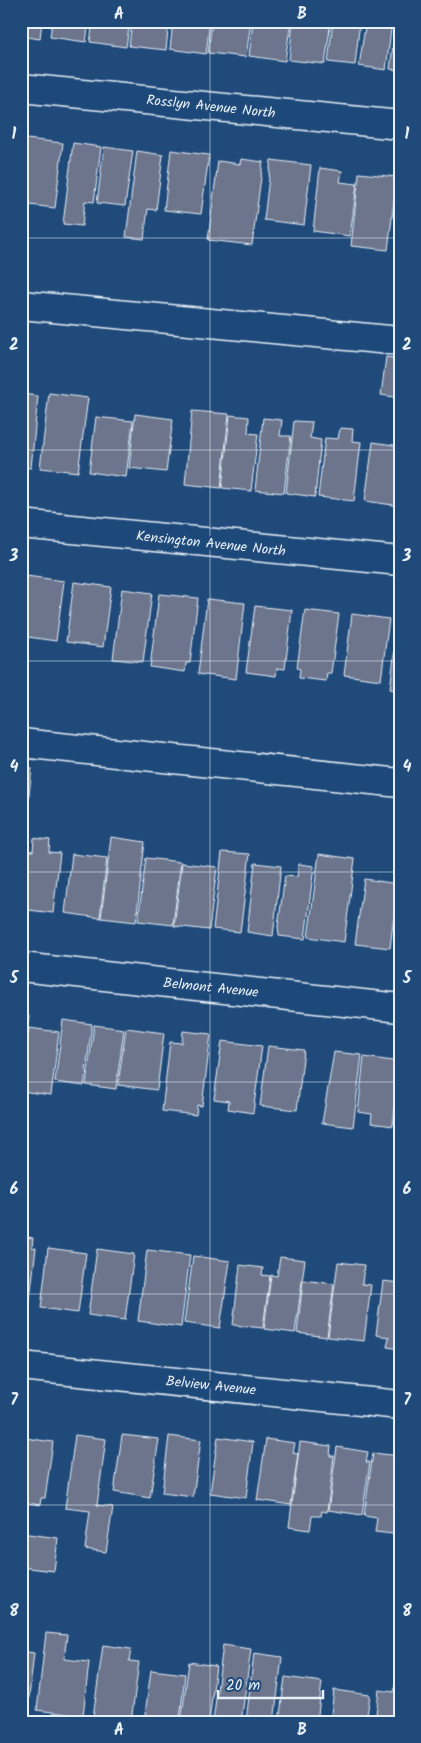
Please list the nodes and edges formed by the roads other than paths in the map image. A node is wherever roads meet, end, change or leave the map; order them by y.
1 (21, 88) edge
2 (400, 125) edge
3 (21, 305) edge
4 (400, 341) edge
5 (21, 524) edge
6 (400, 561) edge
7 (21, 743) edge
8 (400, 783) edge
9 (21, 967) edge
10 (400, 1008) edge
11 (21, 1366) edge
12 (400, 1404) edge

1 - 2 street, Rosslyn Avenue North
3 - 4 street
5 - 6 street, Kensington Avenue North
7 - 8 street
9 - 10 street, Belmont Avenue
11 - 12 street, Belview Avenue

